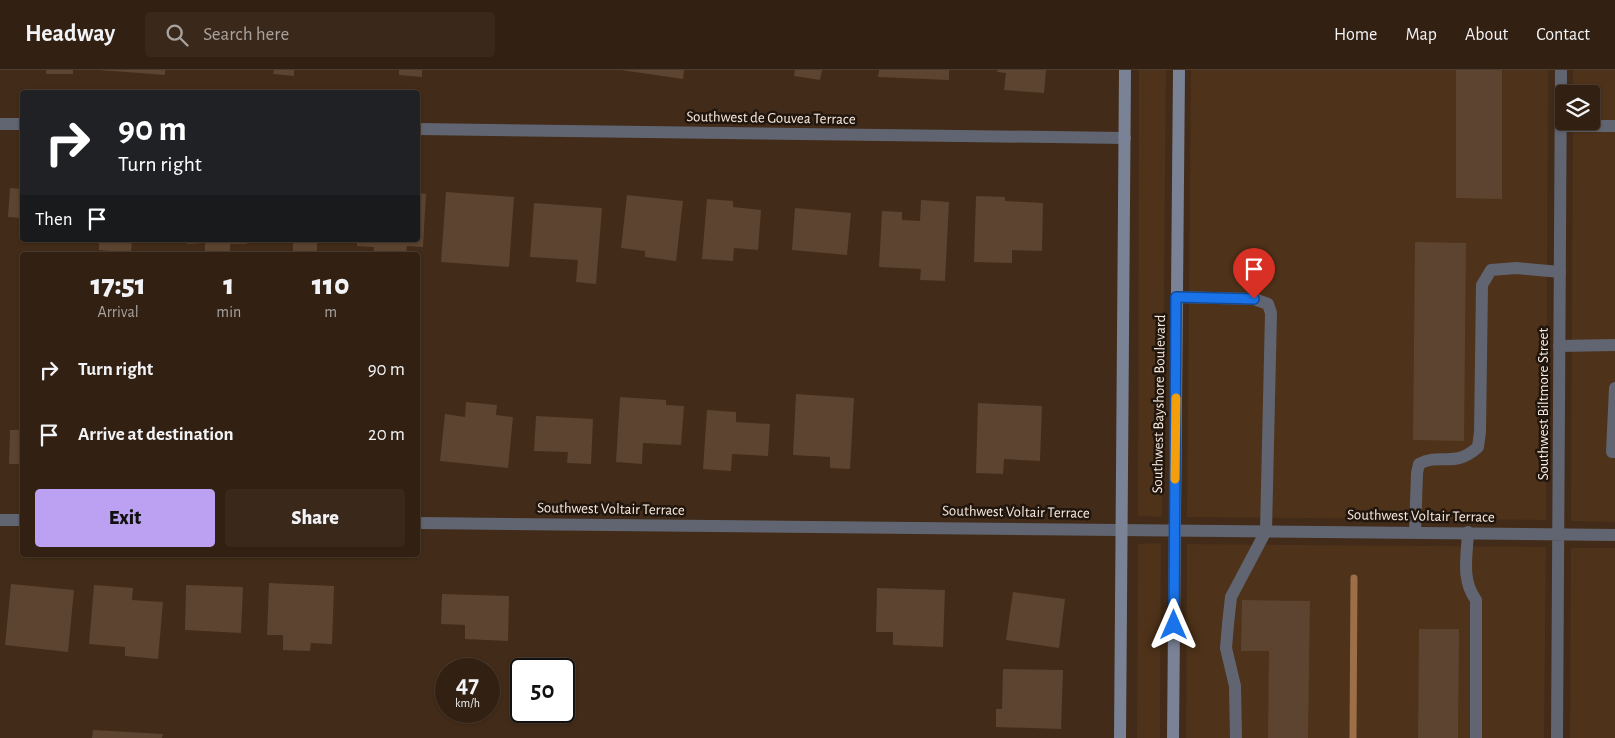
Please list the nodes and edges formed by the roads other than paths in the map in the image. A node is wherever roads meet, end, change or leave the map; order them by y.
1 (1125, 70) edge
2 (1179, 70) edge
3 (1561, 70) edge
4 (1561, 85) edge
5 (0, 124) edge
6 (20, 124) edge
7 (1600, 126) edge
8 (1615, 126) edge
9 (420, 129) edge
10 (1560, 130) edge
11 (1125, 138) junction
12 (1560, 272) junction
13 (1176, 297) junction
14 (1615, 345) edge
15 (1559, 346) junction
16 (1615, 388) edge
17 (1615, 452) edge
18 (0, 520) edge
19 (20, 520) edge
20 (420, 523) edge
21 (1122, 530) junction
22 (1174, 530) junction
23 (1266, 531) junction
24 (1415, 532) junction
25 (1468, 532) junction
26 (1558, 534) junction
27 (1615, 535) edge
28 (1120, 738) edge
29 (1173, 738) edge
30 (1236, 738) edge
31 (1476, 738) edge
32 (1557, 738) edge

1 - 11 main road
2 - 13 main road, Southwest Bayshore Boulevard
3 - 4 street, Southwest Biltmore Street
5 - 6 street
7 - 8 street
9 - 11 street, Southwest de Gouvea Terrace
10 - 12 street, Southwest Biltmore Street
11 - 21 main road
12 - 15 street, Southwest Biltmore Street
12 - 24 street
13 - 22 main road, Southwest Bayshore Boulevard
13 - 23 street
14 - 15 street
15 - 26 street, Southwest Biltmore Street
16 - 17 street
18 - 19 street
20 - 21 street, Southwest Voltair Terrace
21 - 22 street, Southwest Voltair Terrace
21 - 28 main road
22 - 23 street, Southwest Voltair Terrace
22 - 29 main road, Southwest Bayshore Boulevard
23 - 24 street, Southwest Voltair Terrace
23 - 30 street
24 - 25 street, Southwest Voltair Terrace
25 - 26 street, Southwest Voltair Terrace
25 - 31 street
26 - 27 street, Southwest Voltair Terrace
26 - 32 street, Southwest Biltmore Street

